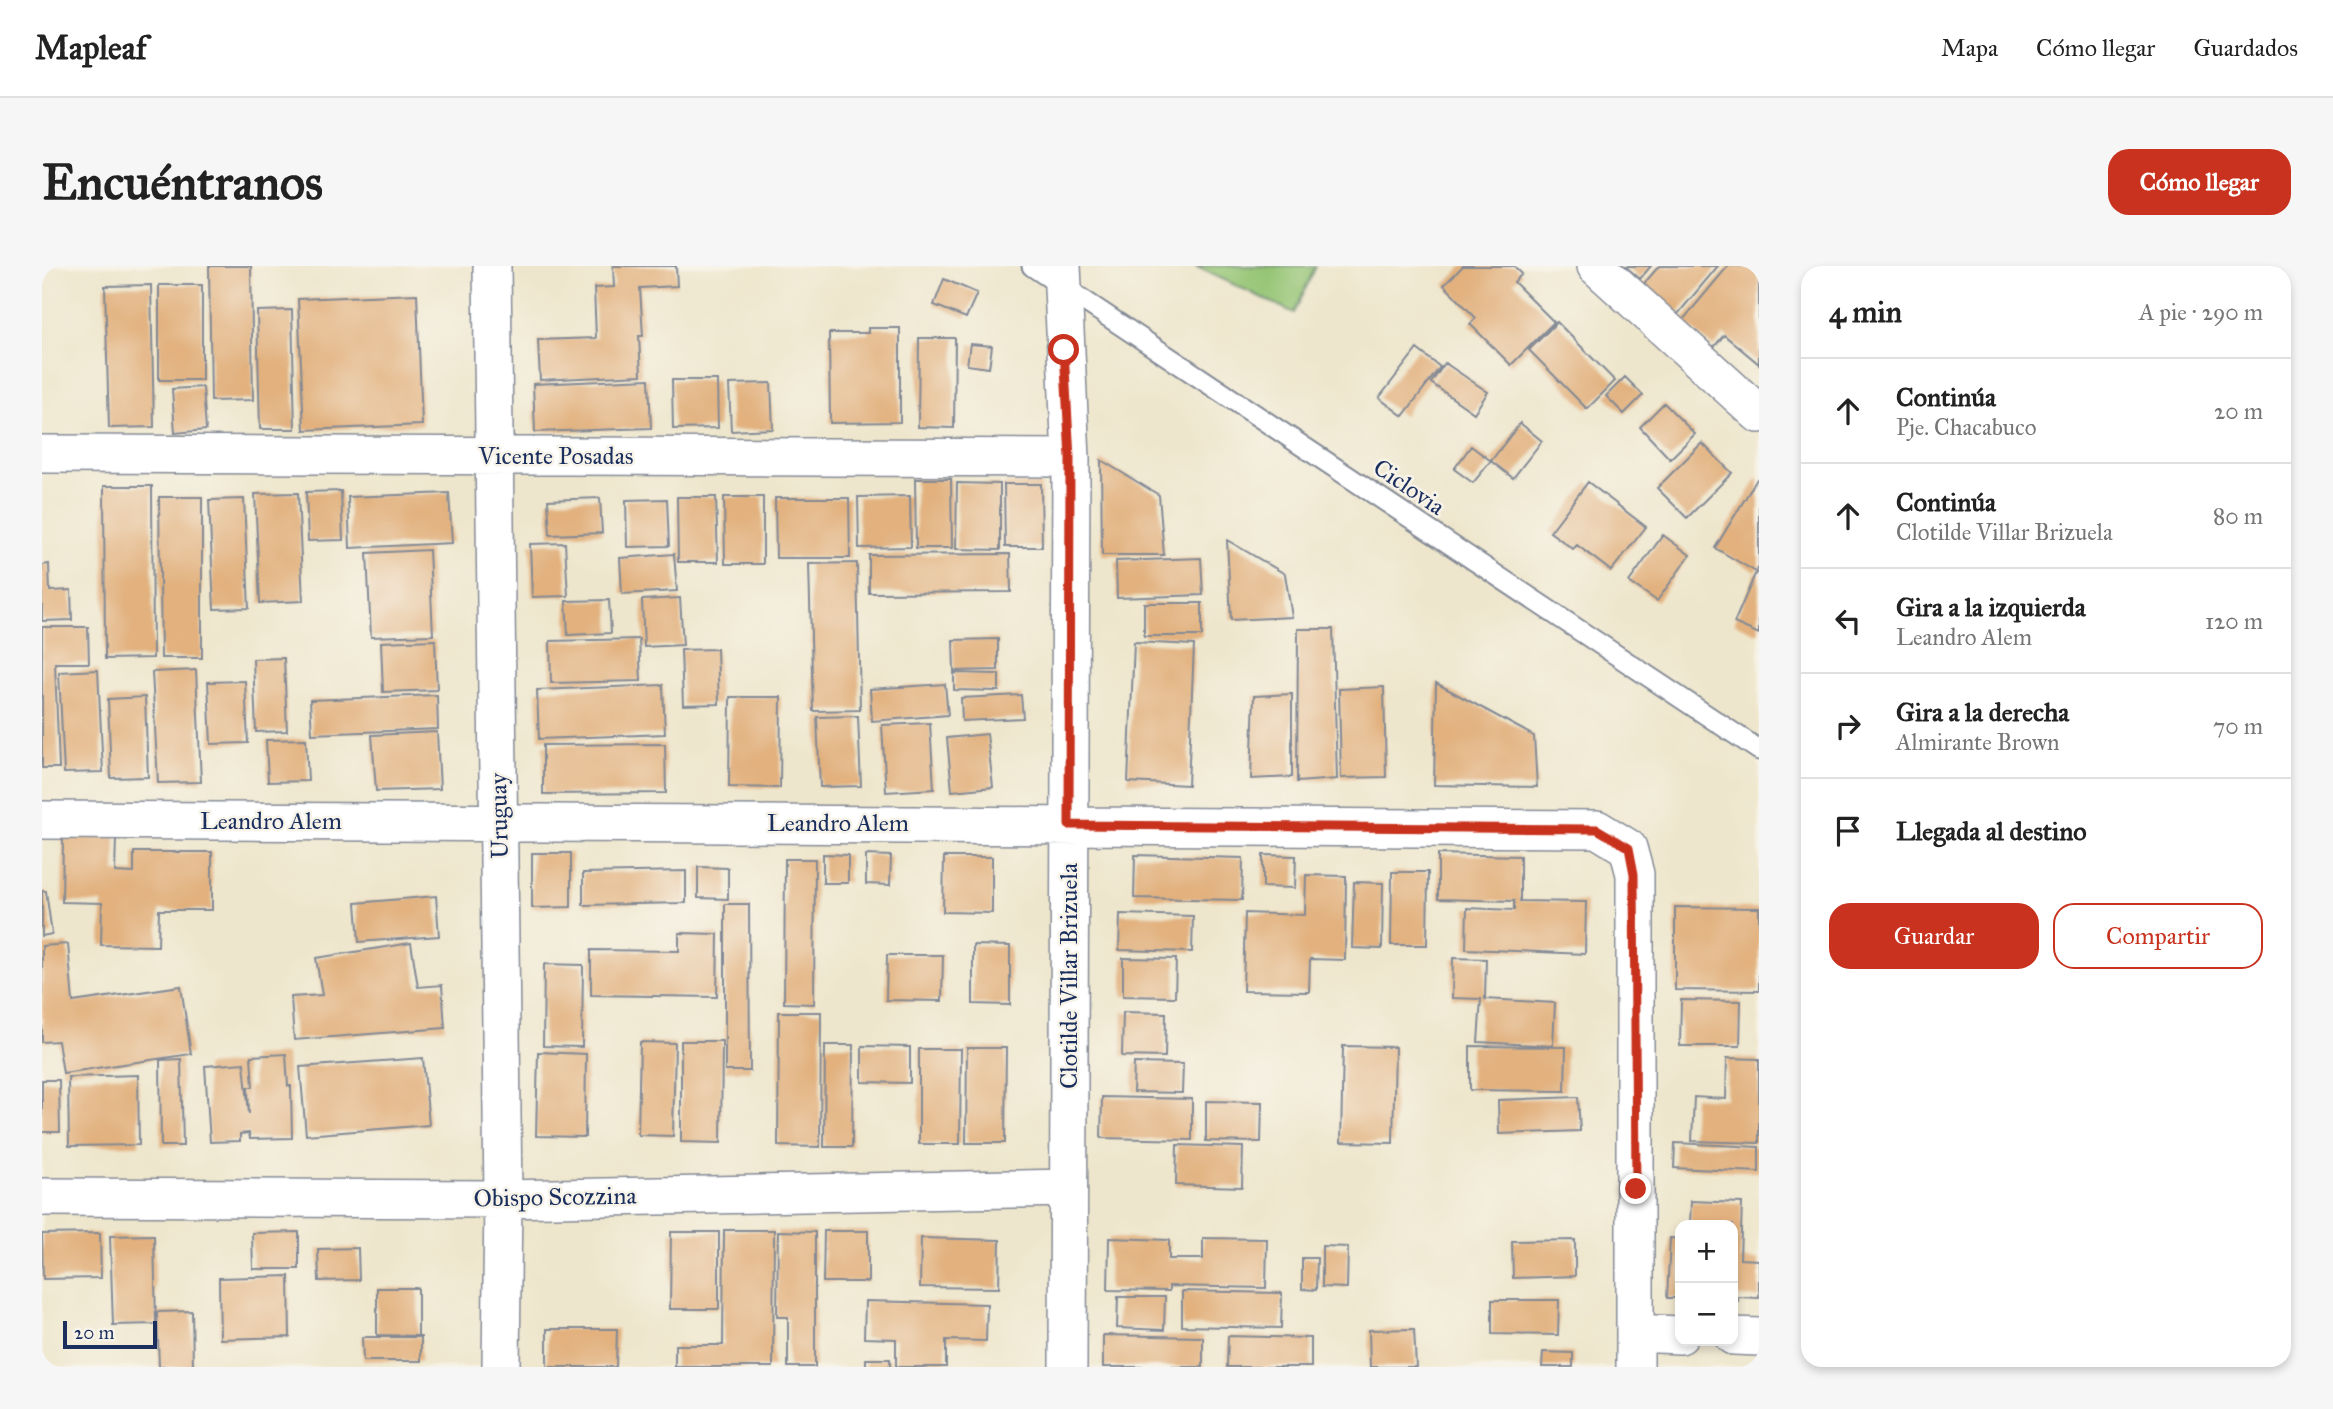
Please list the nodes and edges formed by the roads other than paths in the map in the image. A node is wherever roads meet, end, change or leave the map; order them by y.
1 (492, 266) edge
2 (1032, 266) edge
3 (1596, 266) edge
4 (1063, 276) edge
5 (1759, 414) edge
6 (42, 454) edge
7 (496, 456) junction
8 (1070, 458) junction
9 (1759, 750) edge
10 (42, 820) edge
11 (499, 821) junction
12 (1069, 825) junction
13 (1068, 1188) junction
14 (42, 1197) edge
15 (503, 1199) junction
16 (1738, 1336) edge
17 (1759, 1336) edge
18 (1675, 1337) edge
19 (1635, 1350) edge
20 (501, 1367) edge
21 (1068, 1367) edge

1 - 7 street, Uruguay
2 - 4 lane, Ciclovia
3 - 5 street
4 - 8 street, Clotilde Villar Brizuela
4 - 9 lane, Ciclovia
6 - 7 street, Vicente Posadas
7 - 8 street, Vicente Posadas
7 - 11 street, Uruguay
8 - 12 street, Clotilde Villar Brizuela
10 - 11 street, Leandro Alem
11 - 12 street, Leandro Alem
11 - 15 street, Uruguay
12 - 13 street, Clotilde Villar Brizuela
12 - 19 street, Leandro Alem
13 - 15 street, Obispo Scozzina
13 - 21 street, Clotilde Villar Brizuela
14 - 15 street, Obispo Scozzina
15 - 20 street, Uruguay
16 - 17 street
18 - 19 street

